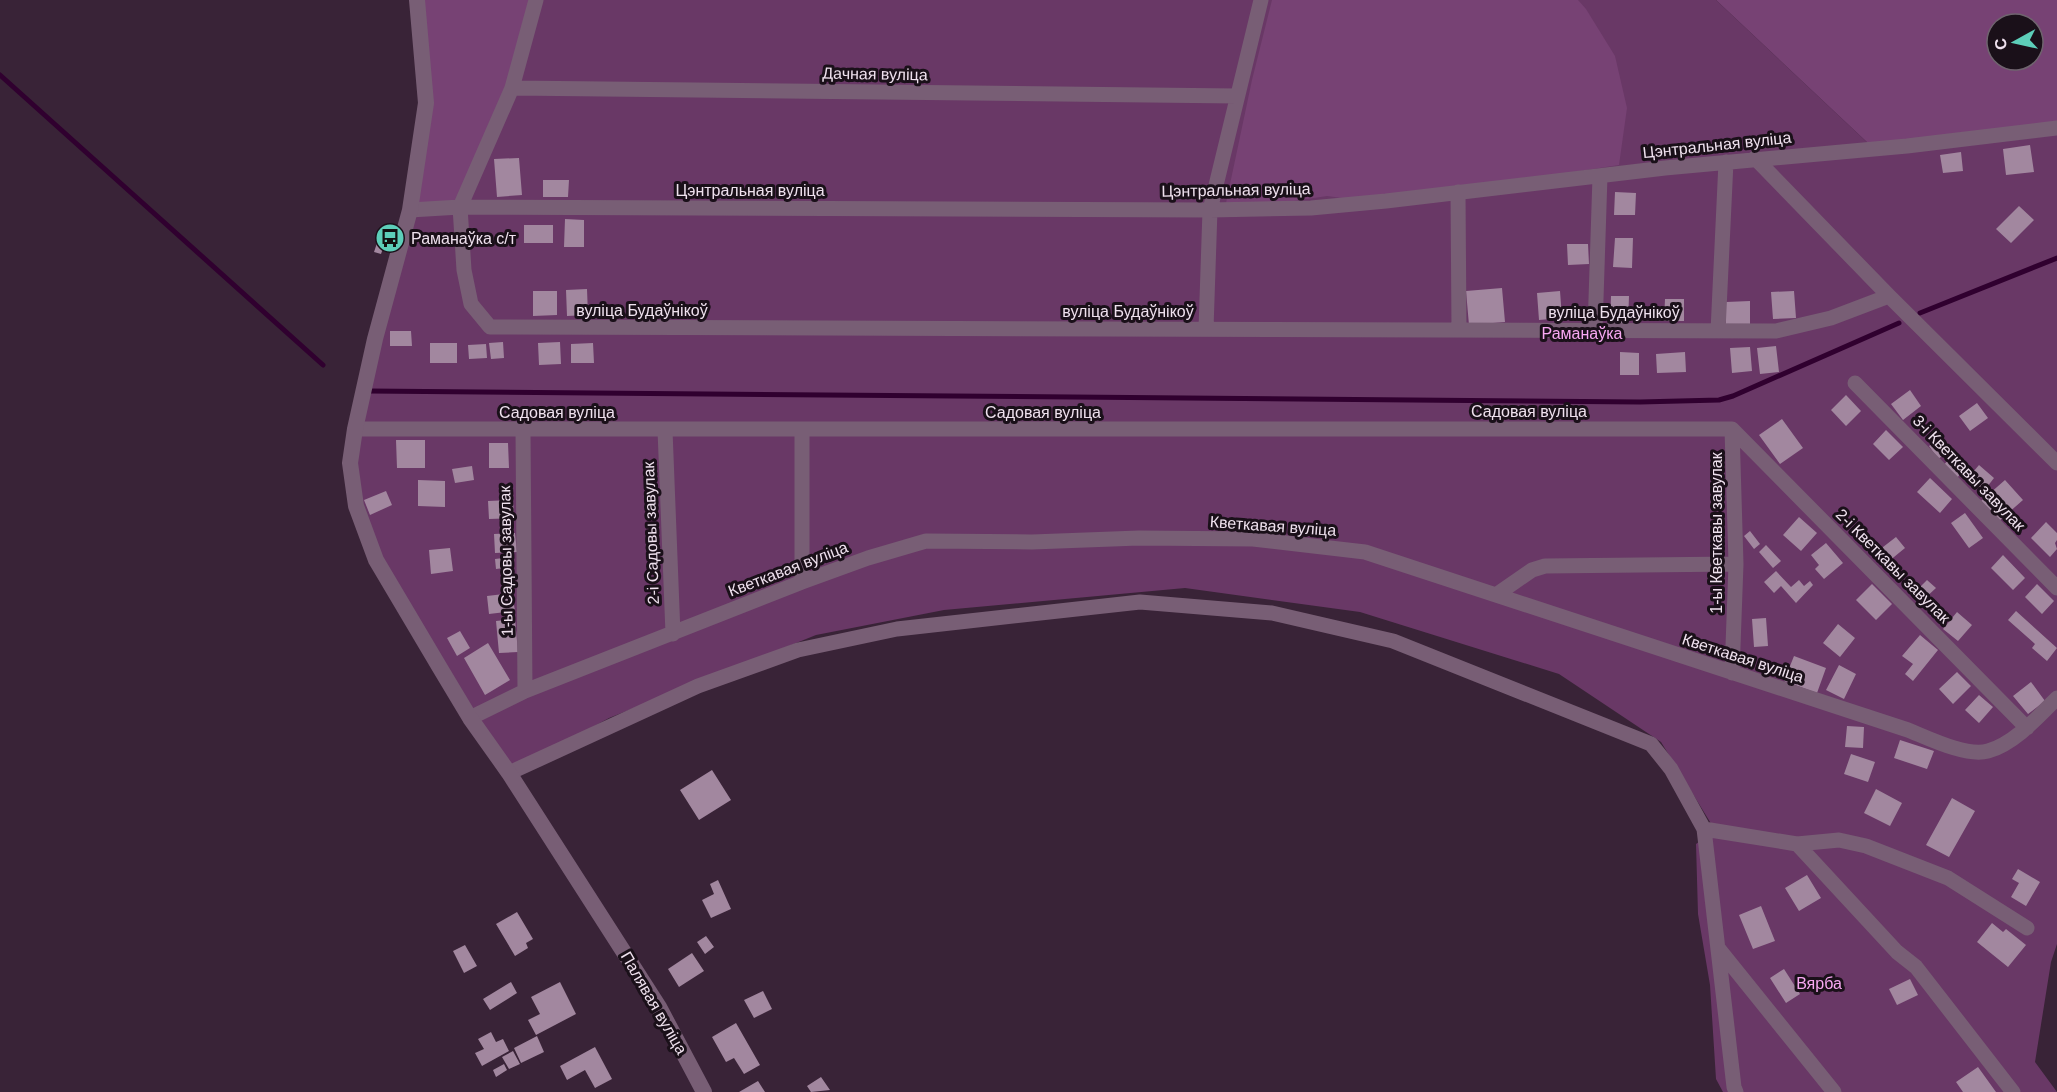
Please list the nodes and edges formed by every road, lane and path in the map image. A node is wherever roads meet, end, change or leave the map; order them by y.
1 (417, 0) edge
2 (536, 0) edge
3 (1261, 0) edge
4 (512, 88) junction
5 (1237, 96) junction
6 (2057, 128) edge
7 (1755, 158) junction
8 (1726, 162) junction
9 (1600, 176) junction
10 (1458, 192) junction
11 (460, 207) junction
12 (410, 210) junction
13 (1210, 210) junction
14 (1889, 296) junction
15 (1206, 329) junction
16 (1460, 330) junction
17 (1595, 330) junction
18 (1718, 331) junction
19 (1855, 383) dead end
20 (354, 429) junction
21 (1732, 429) junction
22 (523, 430) junction
23 (665, 430) junction
24 (802, 430) junction
25 (2057, 463) edge
26 (1736, 564) junction
27 (802, 582) junction
28 (2057, 588) edge
29 (1496, 595) junction
30 (673, 634) junction
31 (1732, 673) junction
32 (525, 691) junction
33 (2057, 698) edge
34 (470, 718) junction
35 (2027, 728) junction
36 (509, 773) junction
37 (1704, 829) junction
38 (1797, 844) junction
39 (2027, 928) dead end
40 (1718, 948) junction
41 (704, 1092) edge
42 (1736, 1092) edge
43 (1834, 1092) edge
44 (2013, 1092) edge

1 - 12 main road, Палявая вуліца
2 - 4 street
3 - 5 street
4 - 5 street, Дачная вуліца
4 - 11 street
5 - 13 street
6 - 7 street, Цэнтральная вуліца
7 - 8 street, Цэнтральная вуліца
7 - 14 street
8 - 9 street, Цэнтральная вуліца
8 - 18 street
9 - 10 street, Цэнтральная вуліца
9 - 17 street
10 - 13 street, Цэнтральная вуліца
10 - 16 street
11 - 12 street, Цэнтральная вуліца
11 - 13 street, Цэнтральная вуліца
11 - 15 street, вуліца Будаўнікоў
12 - 20 main road, Палявая вуліца
13 - 15 street
14 - 18 street, вуліца Будаўнікоў
14 - 25 street
15 - 16 street, вуліца Будаўнікоў
16 - 17 street, вуліца Будаўнікоў
17 - 18 street, вуліца Будаўнікоў
19 - 28 street, 3-і Кветкавы завулак
20 - 22 street, Садовая вуліца
20 - 34 main road, Палявая вуліца
21 - 24 street, Садовая вуліца
21 - 26 street, 1-ы Кветкавы завулак
21 - 35 street, 2-і Кветкавы завулак
22 - 23 street, Садовая вуліца
22 - 32 street, 1-ы Садовы завулак
23 - 24 street, Садовая вуліца
23 - 30 street, 2-і Садовы завулак
24 - 27 street
26 - 29 street
26 - 31 street, 1-ы Кветкавы завулак
27 - 29 street, Кветкавая вуліца
27 - 30 street, Кветкавая вуліца
29 - 31 street, Кветкавая вуліца
30 - 32 street, Кветкавая вуліца
31 - 35 street, Кветкавая вуліца
32 - 34 street, Кветкавая вуліца
33 - 35 street, Кветкавая вуліца
34 - 36 main road, Палявая вуліца
36 - 37 street
36 - 41 main road, Палявая вуліца
37 - 38 street
37 - 40 street
38 - 39 street
38 - 44 street
40 - 42 street
40 - 43 street

